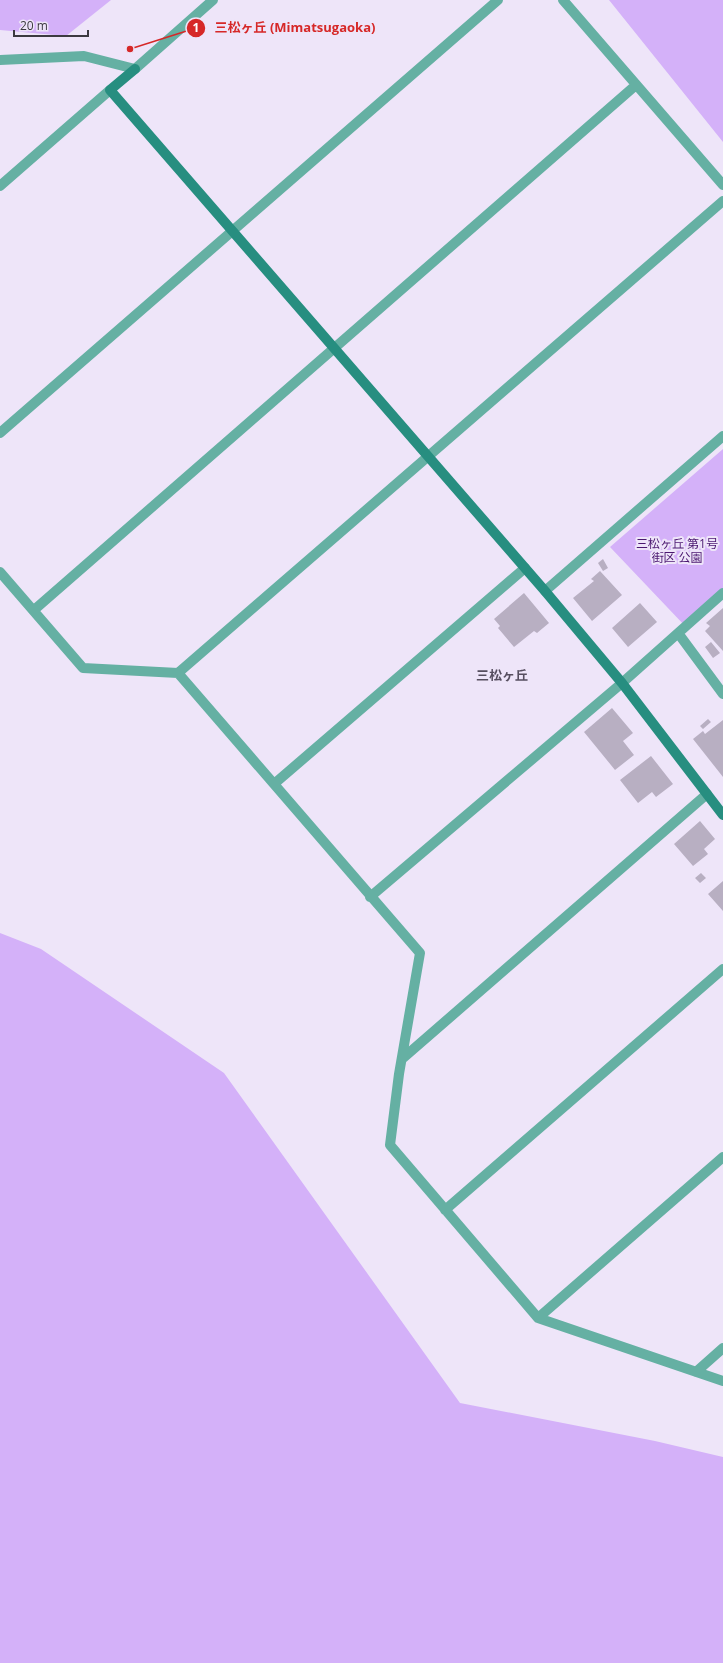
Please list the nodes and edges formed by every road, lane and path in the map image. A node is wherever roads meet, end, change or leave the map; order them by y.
1 (213, 0) edge
2 (498, 0) edge
3 (563, 0) edge
4 (0, 60) edge
5 (135, 69) junction
6 (636, 85) junction
7 (110, 90) junction
8 (723, 185) edge
9 (0, 186) edge
10 (723, 201) edge
11 (232, 230) junction
12 (335, 348) junction
13 (0, 433) edge
14 (723, 436) edge
15 (427, 457) junction
16 (525, 568) junction
17 (0, 572) edge
18 (545, 591) junction
19 (723, 593) edge
20 (34, 610) junction
21 (678, 633) junction
22 (178, 674) junction
23 (622, 683) junction
24 (723, 694) edge
25 (274, 784) junction
26 (707, 794) junction
27 (723, 815) edge
28 (370, 897) junction
29 (723, 969) edge
30 (402, 1059) junction
31 (723, 1157) edge
32 (445, 1210) junction
33 (538, 1318) junction
34 (723, 1348) edge
35 (696, 1372) junction
36 (723, 1381) edge

1 - 5 street
2 - 11 street
3 - 6 street
4 - 5 street
5 - 7 street
6 - 8 street
6 - 12 street
7 - 9 street
7 - 11 street
10 - 15 street
11 - 12 street
11 - 13 street
12 - 15 street
12 - 20 street
14 - 18 street
15 - 16 street
15 - 22 street
16 - 18 street
16 - 25 street
17 - 20 street
18 - 23 street
19 - 21 street
20 - 22 street
21 - 23 street
21 - 24 street
22 - 25 street
23 - 26 street
23 - 28 street
25 - 28 street
26 - 27 street
26 - 30 street
28 - 30 street
29 - 32 street
30 - 32 street
31 - 33 street
32 - 33 street
33 - 35 street
34 - 35 street
35 - 36 street

